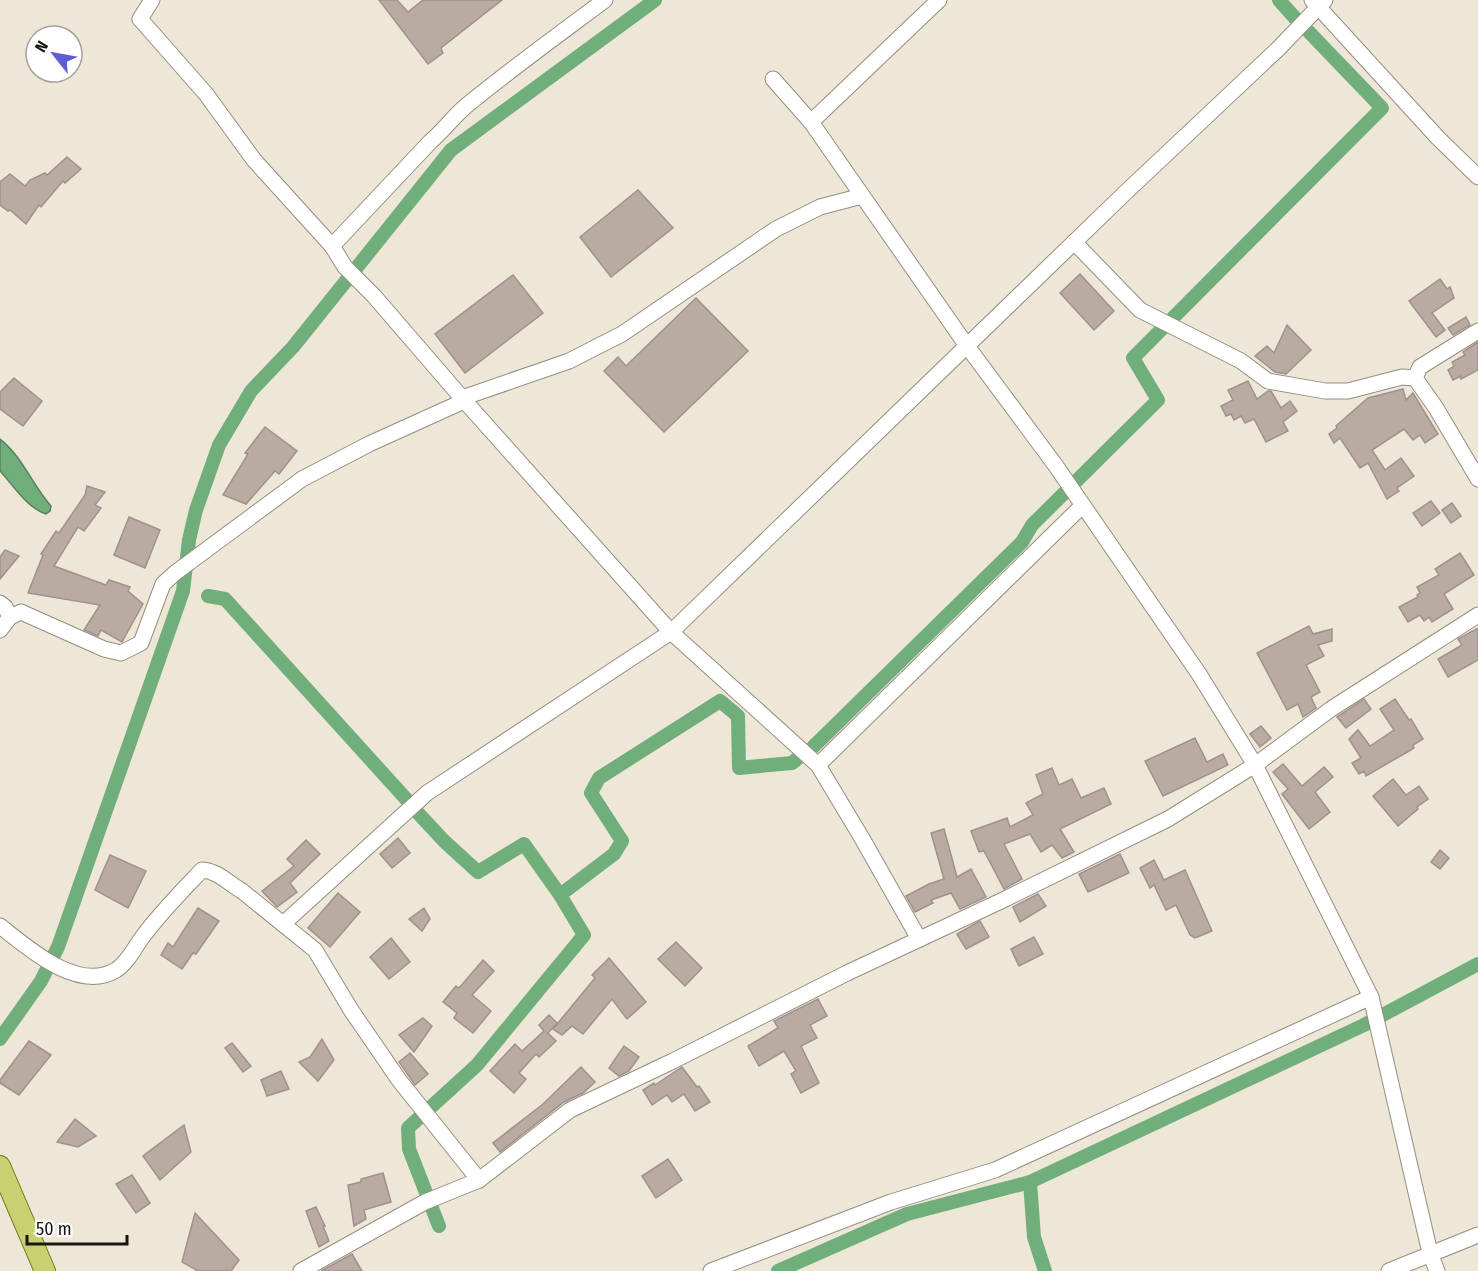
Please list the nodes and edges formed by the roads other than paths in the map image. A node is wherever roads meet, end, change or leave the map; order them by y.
1 (152, 0) edge
2 (605, 0) edge
3 (939, 0) edge
4 (1319, 2) edge
5 (772, 79) dead end
6 (811, 122) junction
7 (1478, 177) edge
8 (862, 196) junction
9 (1074, 242) junction
10 (332, 246) junction
11 (1478, 331) edge
12 (967, 346) junction
13 (1415, 378) junction
14 (463, 400) junction
15 (1478, 479) edge
16 (1079, 501) junction
17 (0, 603) edge
18 (1478, 615) edge
19 (10, 617) junction
20 (0, 630) edge
21 (671, 632) junction
22 (818, 765) junction
23 (1255, 765) junction
24 (283, 924) junction
25 (0, 926) edge
26 (919, 939) junction
27 (1372, 1001) junction
28 (0, 1166) edge
29 (479, 1180) junction
30 (1478, 1234) edge
31 (1430, 1253) junction
32 (45, 1271) edge
33 (301, 1271) edge
34 (711, 1271) edge
35 (1389, 1271) edge
36 (1437, 1271) edge

1 - 10 street
2 - 10 street
3 - 6 street
4 - 7 street
4 - 9 street
5 - 6 street
6 - 8 street
8 - 12 street
8 - 14 street
9 - 12 street
9 - 13 street
10 - 14 street
11 - 13 street
12 - 16 street
12 - 21 street
13 - 15 street
14 - 19 street
14 - 21 street
16 - 22 street
16 - 23 street
17 - 19 street
18 - 23 street
19 - 20 street
21 - 22 street
21 - 24 street
22 - 26 street
23 - 26 street
23 - 27 street
24 - 25 street
24 - 29 street
26 - 29 street
27 - 31 street
27 - 34 street
28 - 32 main road
29 - 33 street
30 - 31 street
31 - 35 street
31 - 36 street

